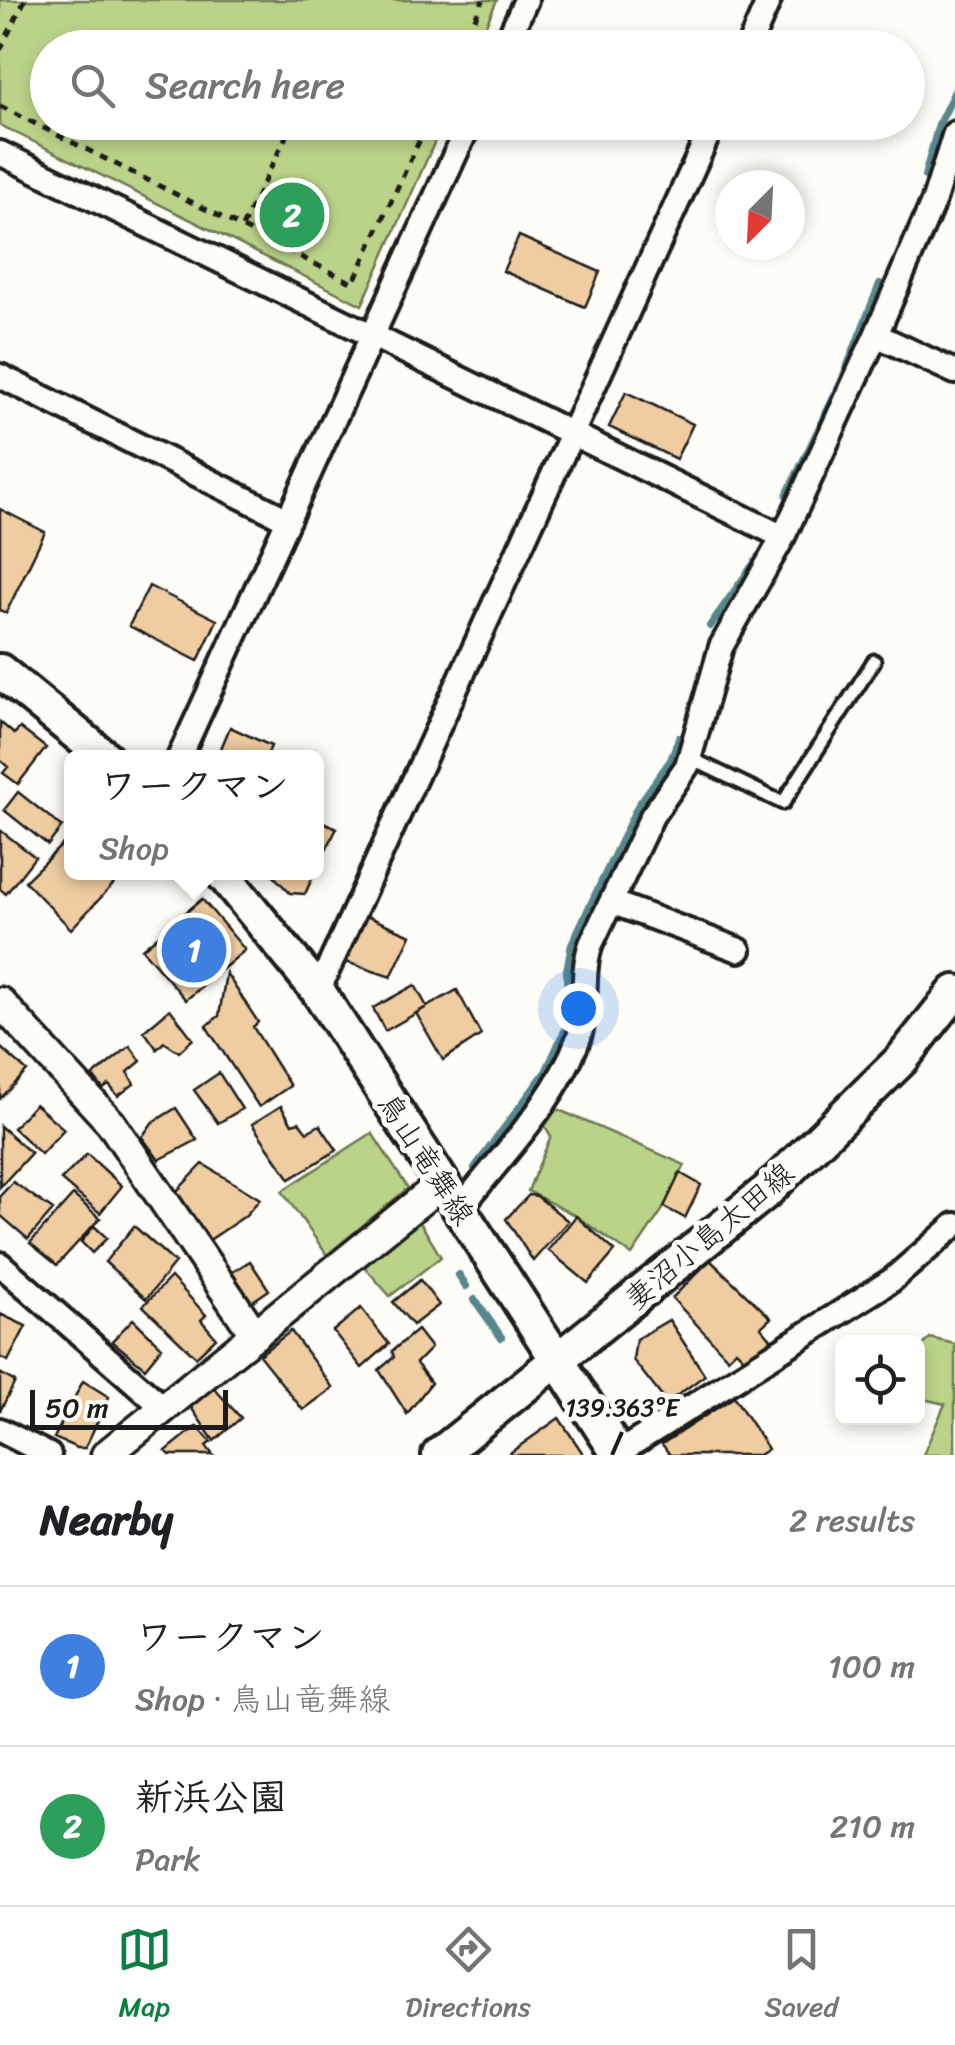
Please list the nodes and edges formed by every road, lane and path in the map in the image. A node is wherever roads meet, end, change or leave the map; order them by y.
1 (25, 0) edge
2 (483, 0) edge
3 (526, 0) edge
4 (769, 0) edge
5 (470, 30) edge
6 (512, 30) edge
7 (756, 30) edge
8 (0, 50) edge
9 (0, 106) edge
10 (30, 121) edge
11 (955, 133) edge
12 (68, 140) edge
13 (284, 140) edge
14 (420, 140) edge
15 (462, 140) edge
16 (706, 140) edge
17 (0, 153) edge
18 (242, 227) junction
19 (876, 335) junction
20 (372, 338) junction
21 (955, 372) edge
22 (0, 376) edge
23 (572, 436) junction
24 (286, 519) junction
25 (784, 537) junction
26 (874, 661) dead end
27 (0, 671) edge
28 (96, 750) edge
29 (182, 750) edge
30 (690, 758) junction
31 (227, 880) edge
32 (611, 902) junction
33 (739, 950) dead end
34 (318, 992) junction
35 (955, 992) edge
36 (0, 1002) edge
37 (450, 1197) junction
38 (955, 1225) edge
39 (0, 1264) edge
40 (255, 1335) junction
41 (557, 1360) junction
42 (165, 1409) junction
43 (0, 1430) edge
44 (618, 1454) edge
45 (49, 1455) edge
46 (106, 1455) edge
47 (439, 1455) edge

1 - 8 path
2 - 5 path
3 - 6 street
4 - 7 street
9 - 10 path
11 - 19 street
12 - 18 path
13 - 18 path
14 - 18 path
15 - 20 street
16 - 23 street
17 - 20 street
19 - 21 street
19 - 25 street
20 - 23 street
20 - 24 street
22 - 24 street
23 - 25 street
23 - 34 street
24 - 29 street
25 - 30 street
26 - 30 lane
27 - 28 main road
30 - 32 street
31 - 34 main road, 鳥山竜舞線
32 - 33 street
32 - 37 street
34 - 37 main road, 鳥山竜舞線
35 - 41 main road, 妻沼小島太田線
36 - 40 street
37 - 40 street
37 - 41 main road, 鳥山竜舞線
38 - 44 street
39 - 42 street
40 - 42 street
41 - 44 main road, 鳥山竜舞線
41 - 47 main road, 妻沼小島太田線
42 - 46 street
43 - 45 street

